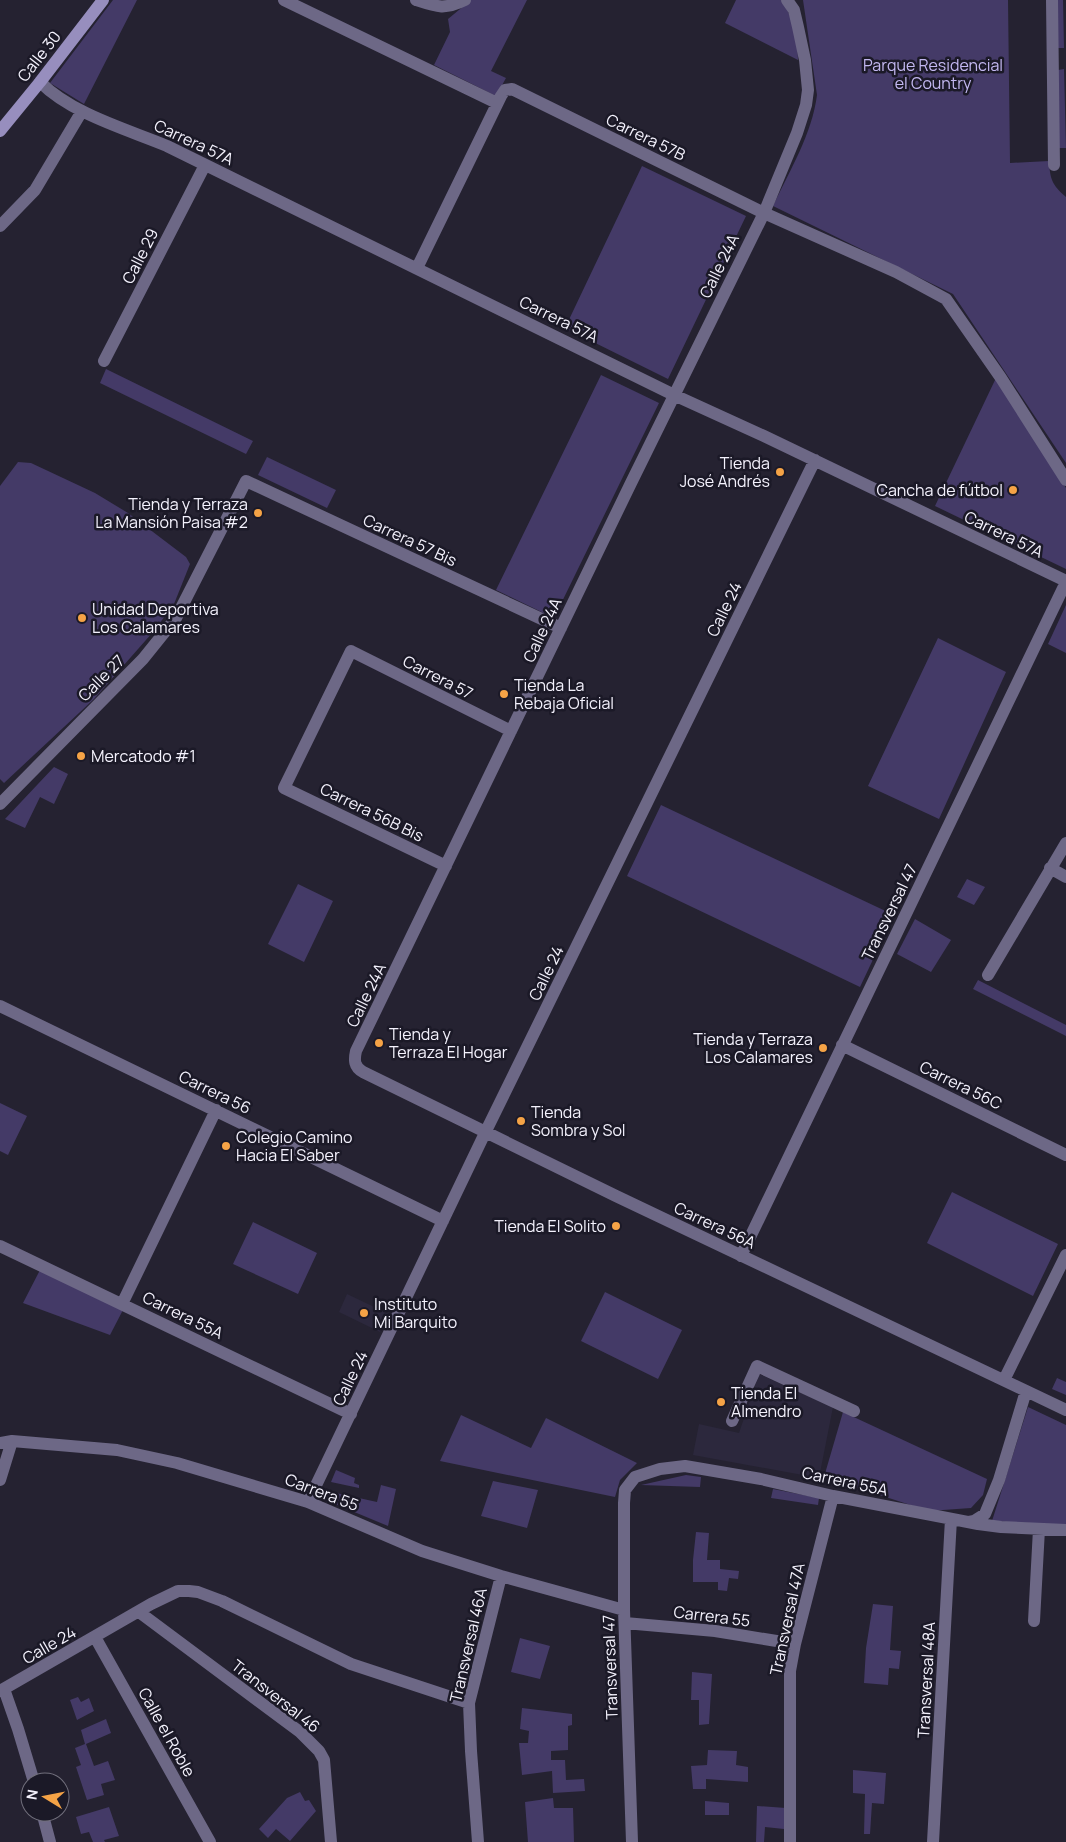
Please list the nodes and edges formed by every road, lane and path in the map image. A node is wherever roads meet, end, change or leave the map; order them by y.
1 (102, 0) edge
2 (284, 0) edge
3 (416, 0) edge
4 (465, 0) edge
5 (787, 0) edge
6 (1052, 0) edge
7 (40, 82) junction
8 (497, 103) junction
9 (82, 111) junction
10 (1, 127) edge
11 (205, 164) junction
12 (1054, 165) dead end
13 (764, 213) junction
14 (0, 226) edge
15 (417, 268) junction
16 (104, 361) dead end
17 (674, 395) junction
18 (815, 460) junction
19 (1066, 480) edge
20 (246, 481) joint
21 (1066, 582) edge
22 (561, 628) junction
23 (511, 731) junction
24 (284, 788) joint
25 (0, 804) edge
26 (1066, 843) edge
27 (446, 866) junction
28 (1050, 868) junction
29 (1066, 877) edge
30 (988, 974) dead end
31 (0, 1006) edge
32 (842, 1045) junction
33 (355, 1063) joint
34 (216, 1110) junction
35 (485, 1133) junction
36 (1066, 1155) edge
37 (443, 1220) junction
38 (0, 1246) edge
39 (741, 1256) junction
40 (1066, 1256) edge
41 (122, 1304) junction
42 (1004, 1380) junction
43 (1026, 1390) junction
44 (1066, 1410) edge
45 (854, 1411) dead end
46 (351, 1414) junction
47 (732, 1421) dead end
48 (6, 1442) edge
49 (0, 1480) edge
50 (625, 1490) joint
51 (833, 1496) junction
52 (308, 1502) junction
53 (958, 1520) junction
54 (1040, 1529) junction
55 (1066, 1530) edge
56 (501, 1576) junction
57 (624, 1610) junction
58 (139, 1612) junction
59 (1034, 1621) dead end
60 (624, 1623) junction
61 (95, 1637) junction
62 (795, 1644) junction
63 (2, 1690) edge
64 (469, 1703) junction
65 (31, 1772) edge
66 (45, 1822) edge
67 (50, 1842) edge
68 (210, 1842) edge
69 (331, 1842) edge
70 (478, 1842) edge
71 (632, 1842) edge
72 (790, 1842) edge
73 (933, 1842) edge

1 - 7 main road, Calle 30
2 - 8 street
3 - 4 street
5 - 13 street, Calle 24A
6 - 12 street
7 - 9 street, Carrera 57A
7 - 10 main road, Calle 30
8 - 13 street, Carrera 57B
8 - 15 street
9 - 11 street, Carrera 57A
9 - 14 street
11 - 15 street, Carrera 57A
11 - 16 street, Calle 29
13 - 17 street, Calle 24A
13 - 19 street, Carrera 57B
15 - 17 street, Carrera 57A
17 - 18 street, Carrera 57A
17 - 22 street, Calle 24A
18 - 21 street, Carrera 57A
18 - 35 street, Calle 24
20 - 22 street, Carrera 57 Bis
20 - 25 street, Calle 27
21 - 32 street, Transversal 47
22 - 23 street, Calle 24A
23 - 24 street, Carrera 57
23 - 27 street, Calle 24A
24 - 27 street, Carrera 56B Bis
26 - 28 street
27 - 33 street, Calle 24A
28 - 29 street
28 - 30 street
31 - 34 street, Carrera 56
32 - 36 street, Carrera 56C
32 - 39 street, Transversal 47
33 - 35 street, Carrera 56A
34 - 37 street, Carrera 56
34 - 41 street
35 - 37 street, Calle 24
35 - 39 street, Carrera 56A
37 - 46 street, Calle 24
38 - 41 street, Carrera 55A
39 - 42 street, Carrera 56A
40 - 42 street
41 - 46 street, Carrera 55A
42 - 43 street, Carrera 56A
43 - 44 street, Carrera 56A
43 - 53 street
45 - 47 street
46 - 52 street, Calle 24
48 - 49 street
48 - 52 street, Carrera 55
50 - 51 street, Carrera 55A
50 - 57 street, Transversal 47
51 - 53 street, Carrera 55A
51 - 62 street, Transversal 47A
52 - 56 street, Carrera 55
53 - 54 street, Carrera 55A
53 - 73 street, Transversal 48A
54 - 55 street, Carrera 55A
54 - 59 street
56 - 57 street, Carrera 55
56 - 64 street, Transversal 46A
57 - 60 street, Transversal 47
58 - 61 street, Calle 24
58 - 64 street, Calle 24
58 - 69 street, Transversal 46
60 - 62 street, Carrera 55
60 - 71 street, Transversal 47
61 - 63 street, Calle 24
61 - 68 street, Calle el Roble
62 - 72 street, Transversal 47A
63 - 65 street
64 - 70 street, Transversal 46A
66 - 67 street

